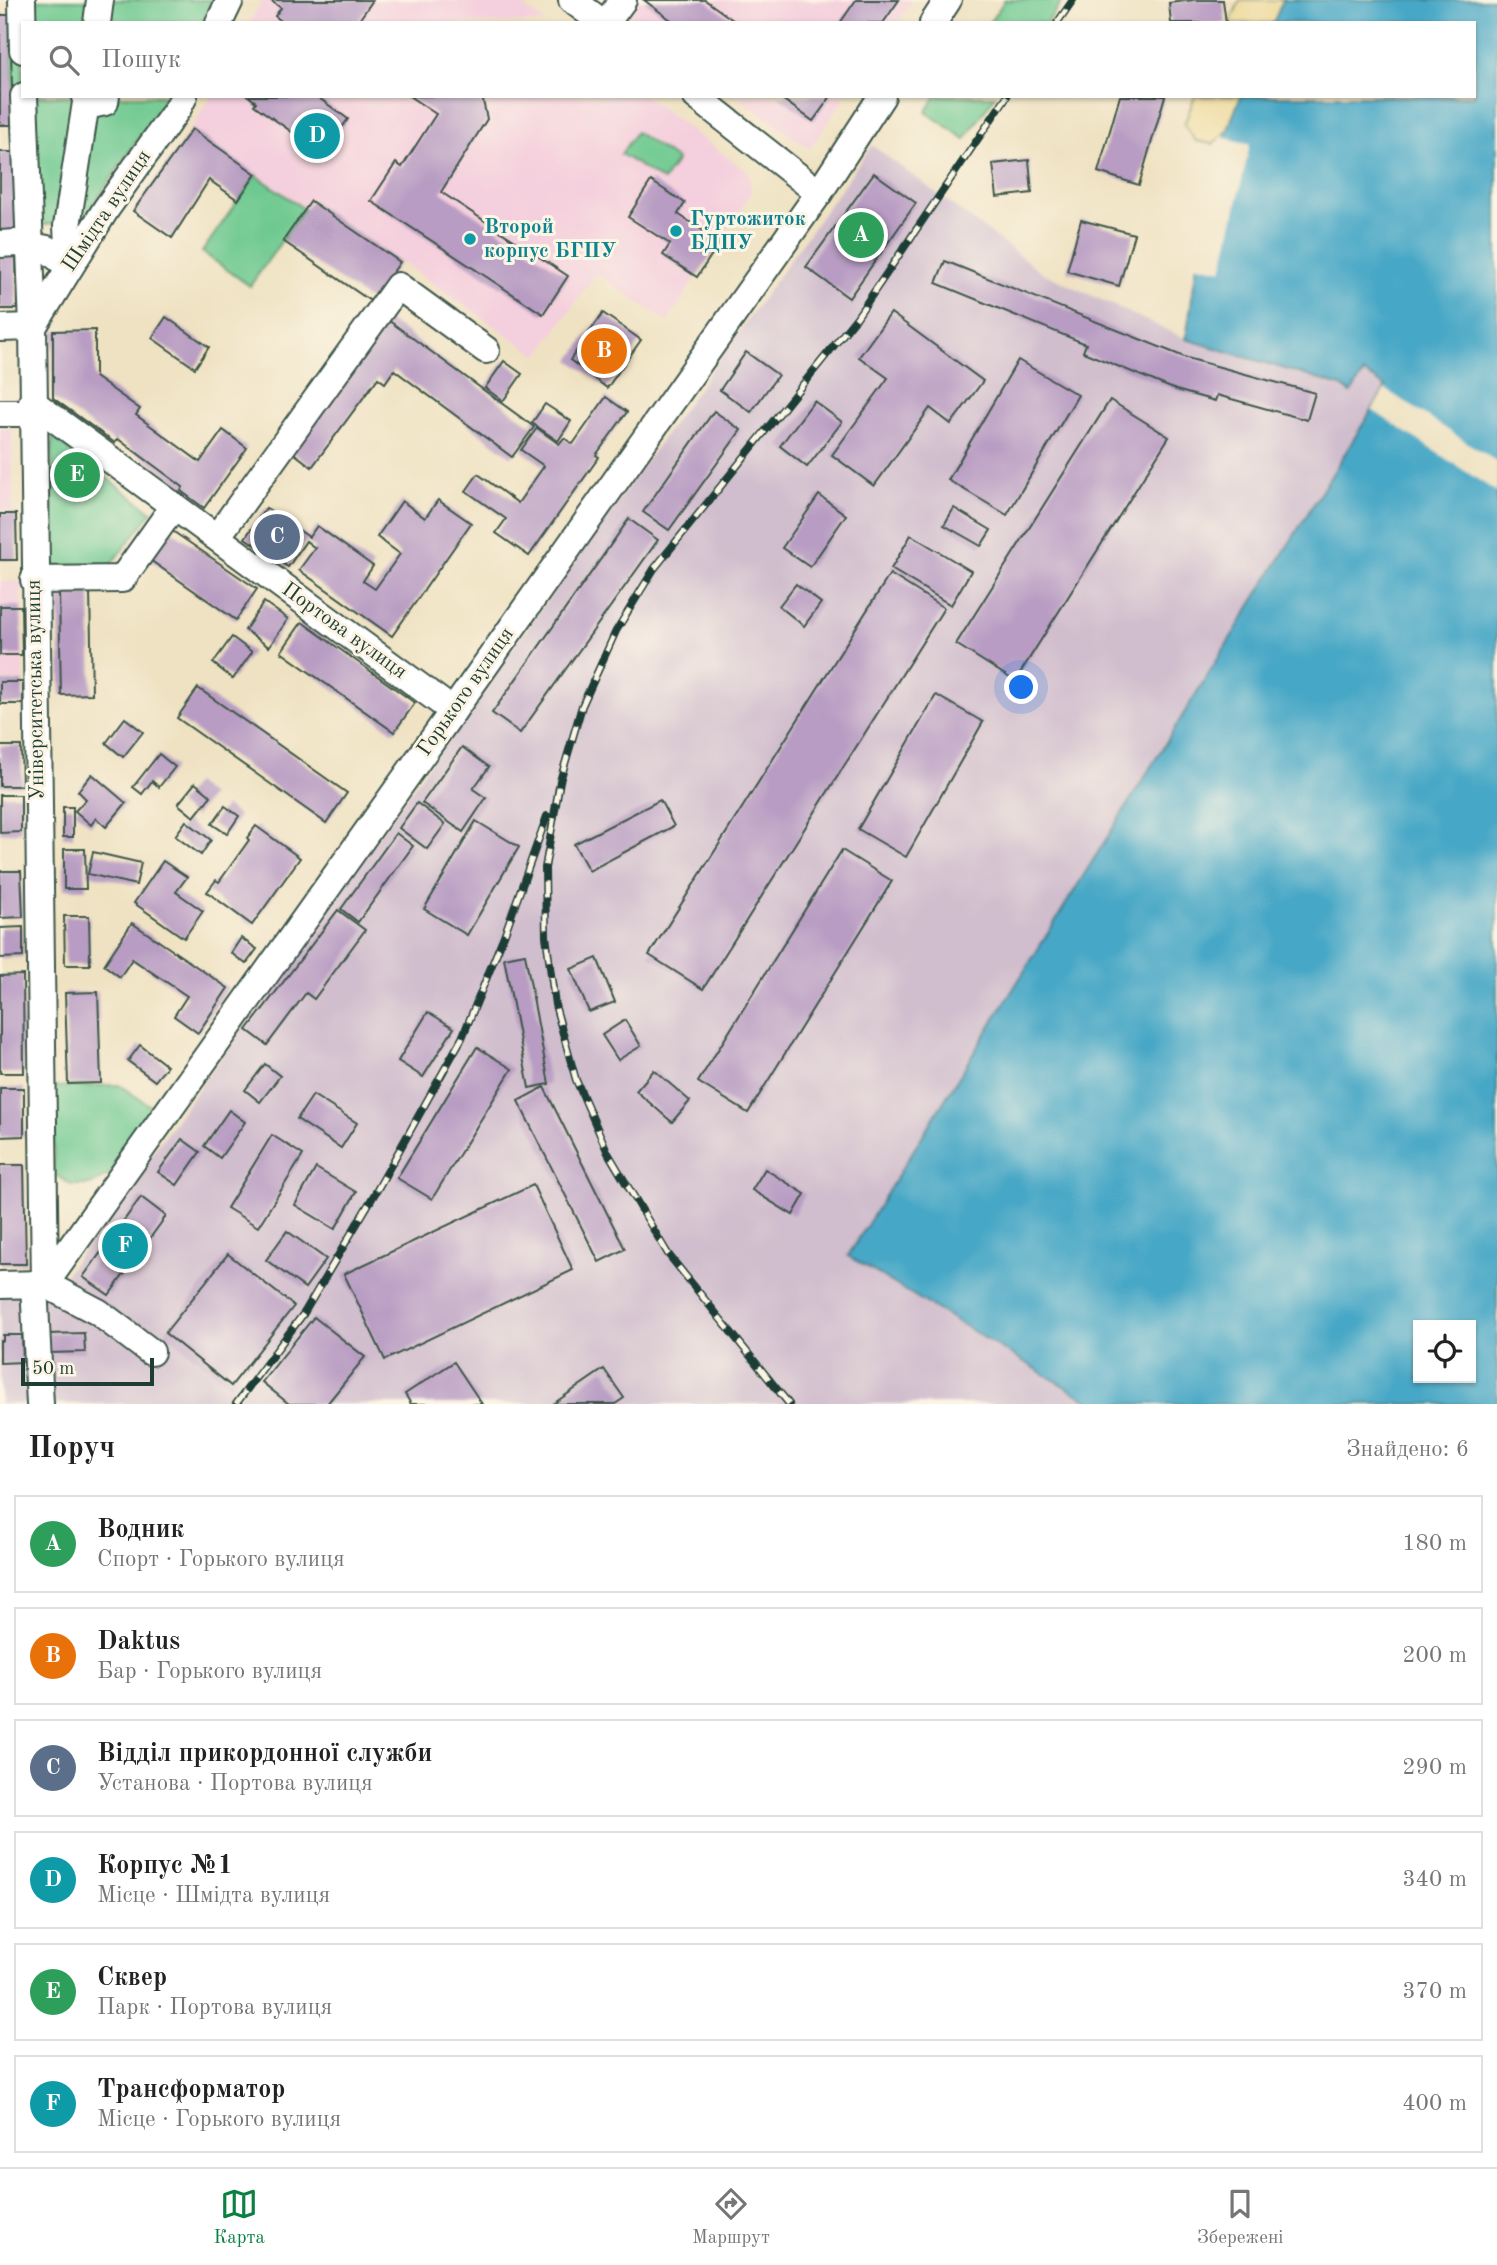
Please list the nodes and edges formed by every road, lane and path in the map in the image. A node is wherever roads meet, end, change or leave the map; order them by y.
1 (22, 0) edge
2 (100, 0) edge
3 (118, 0) edge
4 (230, 0) edge
5 (572, 0) edge
6 (622, 0) edge
7 (948, 0) edge
8 (22, 21) edge
9 (97, 21) edge
10 (116, 21) edge
11 (220, 21) edge
12 (602, 21) edge
13 (606, 21) edge
14 (934, 21) edge
15 (24, 98) edge
16 (183, 98) edge
17 (699, 98) edge
18 (881, 98) edge
19 (93, 99) edge
20 (818, 193) junction
21 (0, 244) edge
22 (28, 245) junction
23 (69, 267) junction
24 (33, 327) junction
25 (0, 328) edge
26 (486, 350) dead end
27 (32, 407) junction
28 (0, 413) edge
29 (174, 506) junction
30 (217, 537) junction
31 (34, 580) junction
32 (453, 711) junction
33 (40, 1284) junction
34 (0, 1285) edge
35 (151, 1352) dead end
36 (40, 1404) edge

1 - 8 street
2 - 9 street
3 - 10 street
4 - 11 street
5 - 12 street
6 - 13 street
7 - 14 street
15 - 22 street, Університетська вулиця
16 - 23 street, Шмідта вулиця
17 - 20 street
18 - 20 street, Горького вулиця
19 - 23 street
20 - 32 street, Горького вулиця
21 - 22 street
22 - 23 street
22 - 24 street, Університетська вулиця
23 - 24 street, Шмідта вулиця
24 - 25 street
24 - 27 street, Університетська вулиця
26 - 30 street
27 - 28 street
27 - 29 street, Портова вулиця
27 - 31 street, Університетська вулиця
29 - 30 street, Портова вулиця
29 - 31 street
30 - 32 street, Портова вулиця
31 - 33 street, Університетська вулиця
32 - 33 street, Горького вулиця
33 - 34 street
33 - 35 street
33 - 36 street, Університетська вулиця

